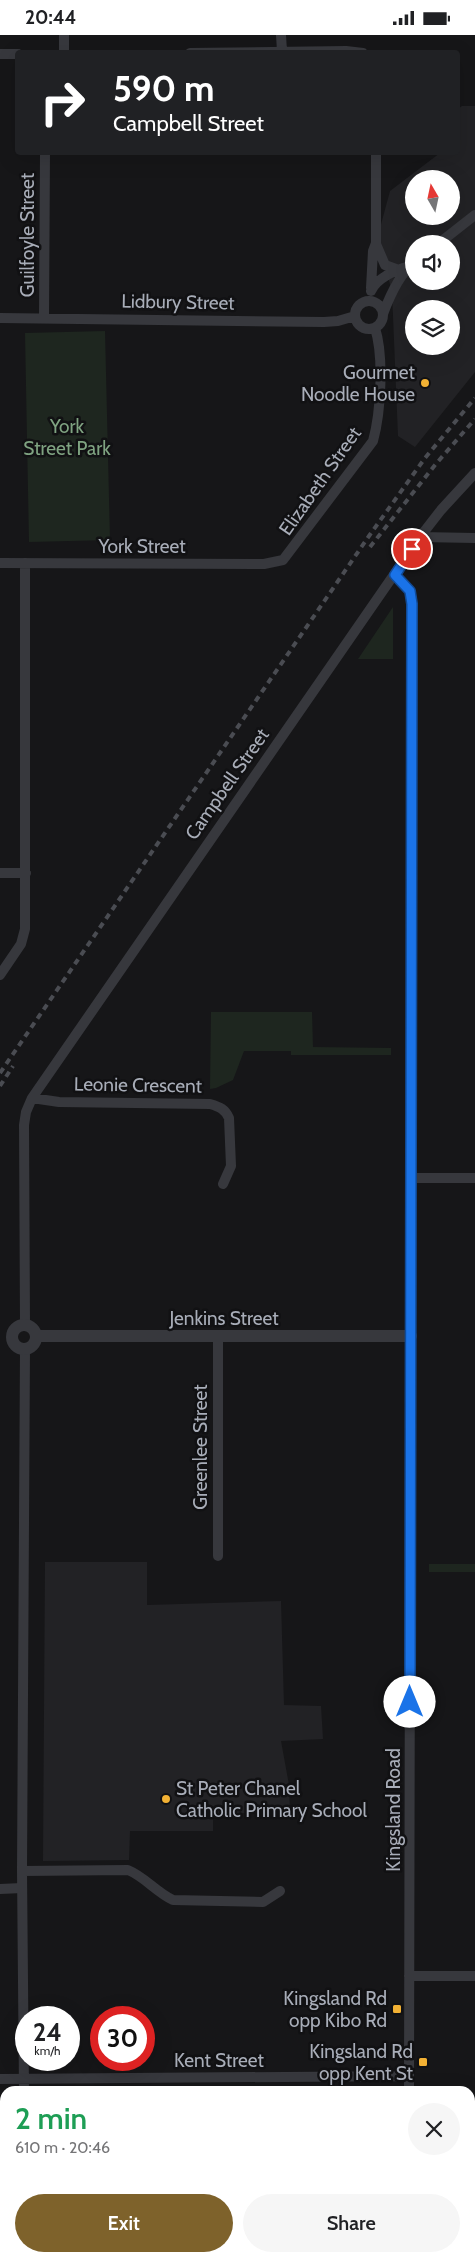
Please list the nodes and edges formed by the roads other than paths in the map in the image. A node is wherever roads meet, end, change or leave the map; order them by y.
1 (64, 35) edge
2 (281, 35) edge
3 (64, 50) edge
4 (282, 50) edge
5 (0, 55) edge
6 (15, 55) edge
7 (45, 155) edge
8 (376, 155) edge
9 (475, 215) edge
10 (449, 235) edge
11 (376, 243) junction
12 (405, 267) edge
13 (396, 269) junction
14 (405, 274) edge
15 (372, 288) junction
16 (369, 301) junction
17 (384, 314) junction
18 (355, 316) junction
19 (0, 318) edge
20 (44, 318) junction
21 (375, 328) junction
22 (475, 473) edge
23 (420, 537) junction
24 (475, 538) edge
25 (284, 560) joint
26 (0, 563) edge
27 (25, 563) junction
28 (395, 575) junction
29 (0, 873) edge
30 (26, 873) junction
31 (0, 975) edge
32 (32, 1098) junction
33 (412, 1178) junction
34 (475, 1178) edge
35 (223, 1184) dead end
36 (25, 1324) junction
37 (36, 1336) junction
38 (411, 1336) junction
39 (218, 1337) junction
40 (6, 1338) edge
41 (25, 1349) junction
42 (218, 1556) dead end
43 (22, 1871) junction
44 (22, 1888) junction
45 (0, 1889) edge
46 (280, 1891) dead end
47 (409, 1976) junction
48 (475, 1976) edge
49 (409, 2076) junction
50 (0, 2079) edge
51 (24, 2079) junction
52 (24, 2086) edge
53 (409, 2086) edge

1 - 3 street
2 - 4 street
5 - 6 street
7 - 20 street, Guilfoyle Street
8 - 11 street
9 - 10 street
11 - 13 street
11 - 15 street
12 - 13 street
13 - 15 street
14 - 17 street
15 - 16 street
16 - 17 street
16 - 18 street
17 - 21 street
18 - 20 street, Lidbury Street
18 - 21 street
19 - 20 street, Lidbury Street
21 - 25 street, Elizabeth Street
22 - 23 street, Campbell Street
23 - 24 street
23 - 28 street, Campbell Street
25 - 27 street, York Street
26 - 27 street, York Street
27 - 30 street
28 - 32 street, Campbell Street
28 - 33 street, Kingsland Road
29 - 30 street
30 - 31 street
32 - 35 street, Leonie Crescent
32 - 36 street, Campbell Street
33 - 34 street
33 - 38 street, Kingsland Road
36 - 37 street
36 - 40 street
37 - 39 street, Jenkins Street
37 - 41 street
38 - 39 street, Jenkins Street
38 - 47 street, Kingsland Road
39 - 42 street, Greenlee Street
40 - 41 street
41 - 43 street
43 - 44 street
43 - 46 street
44 - 45 street
44 - 51 street
47 - 48 street
47 - 49 street, Kingsland Road
49 - 51 street, Kent Street
49 - 53 street, Kingsland Road
50 - 51 street, Kent Street
51 - 52 street

